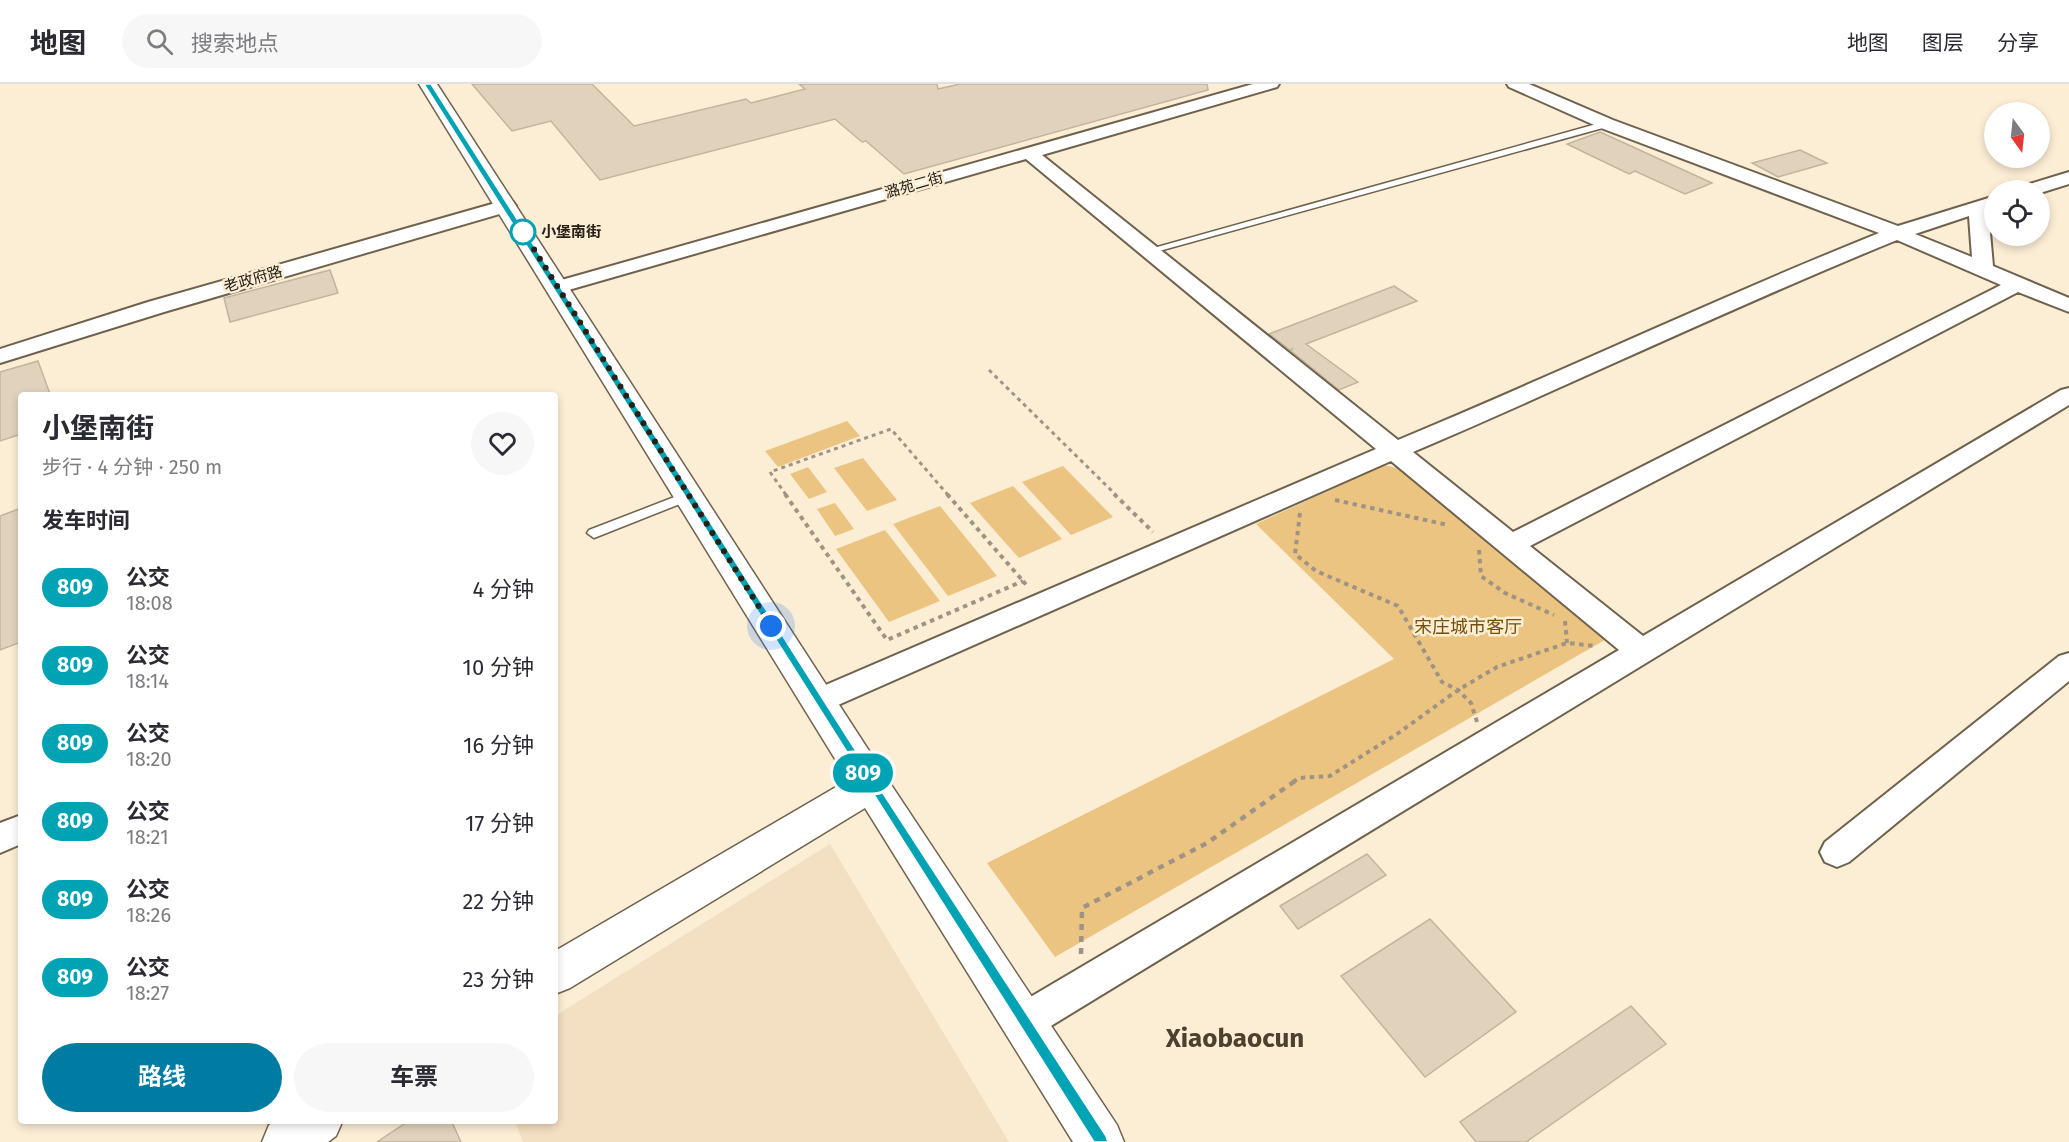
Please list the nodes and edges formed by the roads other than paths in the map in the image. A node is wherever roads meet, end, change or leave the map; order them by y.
1 (428, 84) edge
2 (1271, 84) edge
3 (1515, 84) edge
4 (1607, 124) junction
5 (1029, 153) junction
6 (2069, 178) edge
7 (2050, 184) edge
8 (1984, 205) edge
9 (506, 206) junction
10 (1897, 233) junction
11 (1984, 246) edge
12 (1148, 251) junction
13 (1983, 270) junction
14 (2016, 285) junction
15 (558, 286) junction
16 (2069, 306) edge
17 (0, 356) edge
18 (2069, 395) edge
19 (1395, 449) junction
20 (690, 495) junction
21 (594, 533) dead end
22 (1502, 538) junction
23 (1642, 652) junction
24 (2069, 664) edge
25 (818, 701) junction
26 (871, 785) junction
27 (18, 830) edge
28 (0, 838) edge
29 (1837, 852) dead end
30 (558, 972) edge
31 (1023, 1022) junction
32 (314, 1124) edge
33 (286, 1142) edge
34 (1100, 1142) edge

1 - 9 street
2 - 5 street, 潞苑二街
3 - 4 street
4 - 10 street
4 - 12 lane
5 - 12 street
5 - 15 street, 潞苑二街
6 - 7 street
8 - 10 street
9 - 15 street
9 - 17 street, 老政府路
10 - 13 street
10 - 19 street
11 - 13 street
12 - 19 street
13 - 14 street
14 - 16 street
14 - 22 street
15 - 20 street
18 - 23 street
19 - 22 street
19 - 25 street
20 - 21 lane
20 - 25 street
22 - 23 street
23 - 31 street
24 - 29 street
25 - 26 street
26 - 30 street
26 - 31 street
27 - 28 street
31 - 34 street
32 - 33 street

